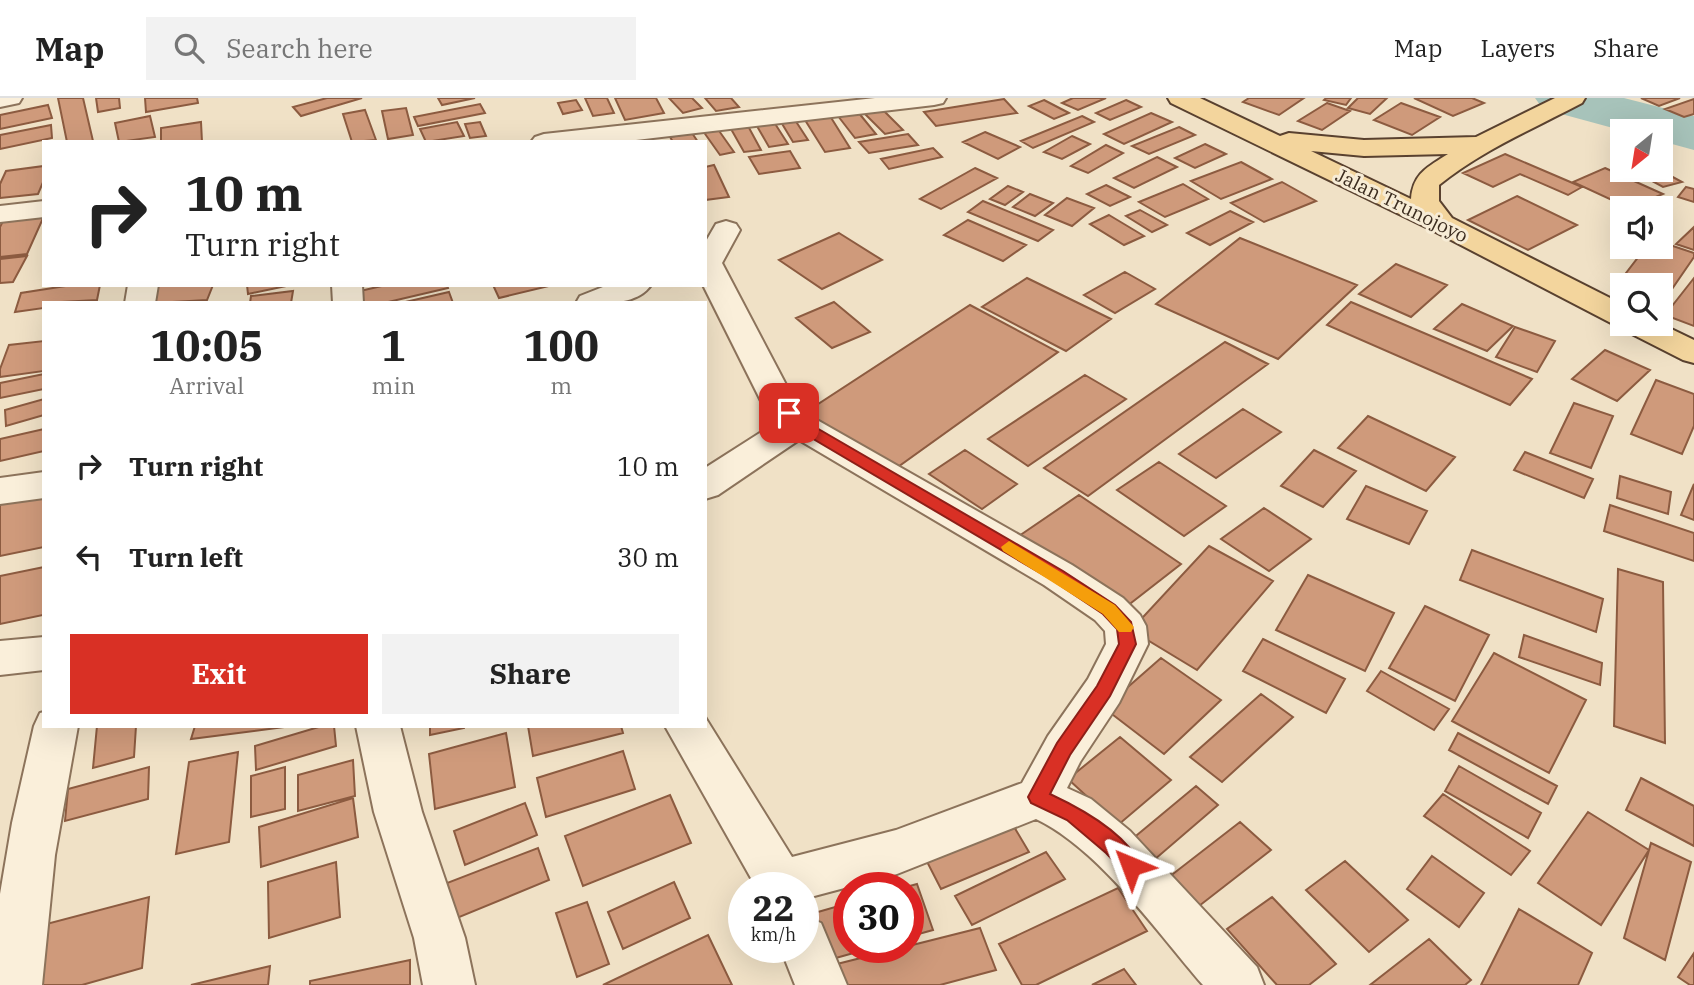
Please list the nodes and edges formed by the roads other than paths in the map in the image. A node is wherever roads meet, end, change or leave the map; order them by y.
1 (10, 98) edge
2 (934, 98) edge
3 (1180, 98) edge
4 (1573, 98) edge
5 (0, 100) edge
6 (1263, 138) junction
7 (563, 140) edge
8 (1478, 145) junction
9 (42, 209) edge
10 (0, 214) edge
11 (1442, 224) junction
12 (712, 251) edge
13 (631, 287) edge
14 (596, 301) edge
15 (1610, 310) edge
16 (1661, 336) edge
17 (1694, 353) edge
18 (798, 424) junction
19 (42, 485) edge
20 (707, 485) edge
21 (0, 491) edge
22 (42, 653) edge
23 (0, 658) edge
24 (56, 728) edge
25 (378, 728) edge
26 (688, 728) edge
27 (1038, 797) junction
28 (773, 872) edge
29 (819, 874) edge
30 (812, 963) edge
31 (16, 985) edge
32 (449, 985) edge
33 (821, 985) edge
34 (1238, 985) edge

1 - 5 street
2 - 7 street
3 - 6 main road, Jalan Trunojoyo
4 - 8 main road
6 - 8 main road
6 - 11 main road, Jalan Trunojoyo
8 - 11 main road
9 - 10 street
11 - 15 main road, Jalan Trunojoyo
12 - 18 street
13 - 14 street
16 - 17 main road
18 - 20 street
18 - 27 street
19 - 21 street
22 - 23 street
24 - 31 street
25 - 32 street
26 - 28 street
27 - 29 street
27 - 34 street
30 - 33 street

